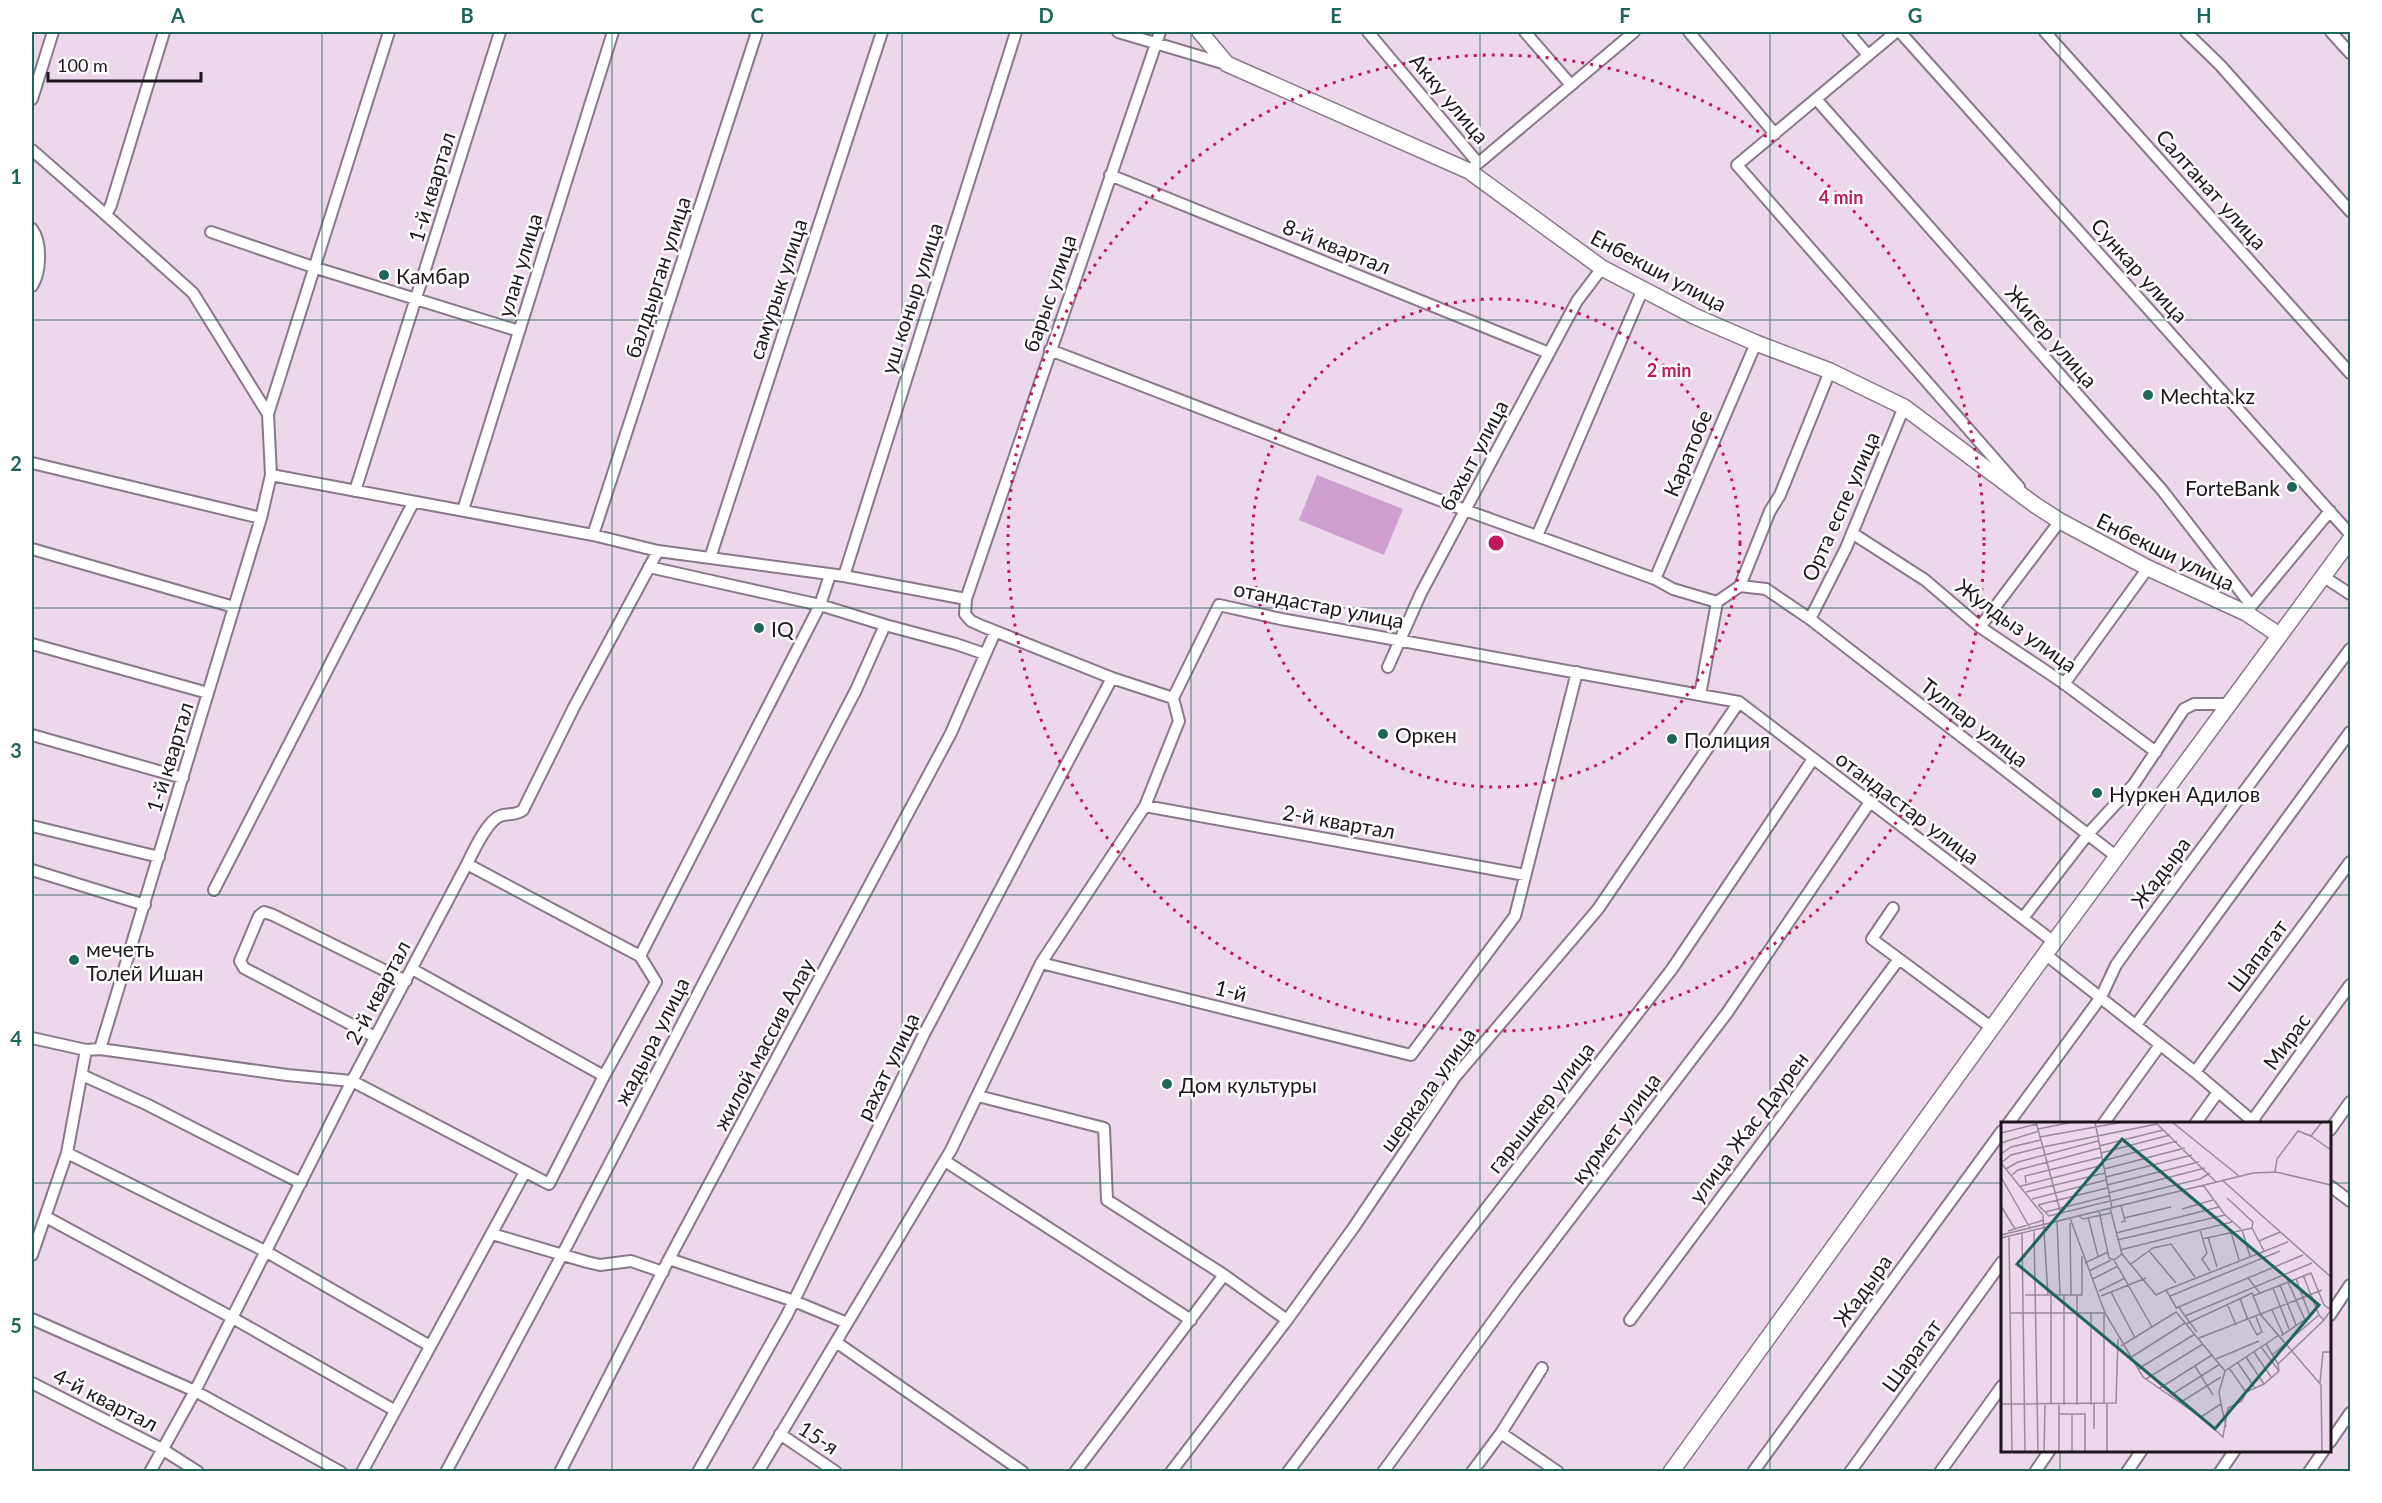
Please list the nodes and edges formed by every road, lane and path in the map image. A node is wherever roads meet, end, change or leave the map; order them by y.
1 (53, 32) edge
2 (164, 32) edge
3 (389, 32) edge
4 (500, 32) edge
5 (613, 32) edge
6 (757, 32) edge
7 (882, 32) edge
8 (1016, 32) edge
9 (1118, 32) edge
10 (1160, 32) edge
11 (1200, 32) edge
12 (1368, 32) edge
13 (1525, 32) edge
14 (1634, 32) edge
15 (1689, 32) edge
16 (1848, 32) edge
17 (1898, 32) edge
18 (2045, 32) edge
19 (2186, 32) edge
20 (2331, 32) edge
21 (1156, 43) junction
22 (2350, 53) edge
23 (1868, 55) junction
24 (1227, 64) junction
25 (1571, 85) junction
26 (32, 99) edge
27 (1816, 99) junction
28 (1775, 134) junction
29 (32, 150) edge
30 (1474, 167) junction
31 (1110, 175) junction
32 (2350, 211) edge
33 (106, 215) junction
34 (32, 229) edge
35 (211, 232) dead end
36 (316, 268) junction
37 (1602, 268) junction
38 (32, 286) edge
39 (1642, 289) junction
40 (417, 299) junction
41 (519, 331) junction
42 (1756, 343) junction
43 (1050, 350) junction
44 (1549, 353) junction
45 (1830, 371) junction
46 (2350, 373) edge
47 (1904, 407) junction
48 (268, 414) junction
49 (32, 463) edge
50 (272, 475) junction
51 (355, 491) junction
52 (413, 503) junction
53 (2035, 505) junction
54 (463, 510) junction
55 (1465, 510) junction
56 (2330, 511) junction
57 (261, 518) junction
58 (2060, 521) junction
59 (1852, 533) junction
60 (2350, 534) edge
61 (593, 535) junction
62 (1537, 536) junction
63 (2350, 540) edge
64 (32, 549) edge
65 (658, 551) junction
66 (710, 558) junction
67 (649, 567) junction
68 (2148, 568) junction
69 (830, 575) junction
70 (844, 576) junction
71 (2324, 577) junction
72 (1655, 579) junction
73 (1740, 586) junction
74 (2350, 594) edge
75 (966, 599) junction
76 (1717, 602) junction
77 (820, 605) junction
78 (234, 607) junction
79 (2248, 609) junction
80 (1810, 619) junction
81 (885, 625) junction
82 (1980, 627) junction
83 (995, 632) junction
84 (2279, 635) junction
85 (1400, 639) junction
86 (32, 644) edge
87 (2350, 649) edge
88 (985, 654) junction
89 (1388, 667) dead end
90 (1577, 672) junction
91 (1112, 678) junction
92 (2064, 684) junction
93 (208, 693) junction
94 (1700, 695) junction
95 (1173, 698) junction
96 (1739, 702) junction
97 (2230, 704) junction
98 (2350, 732) edge
99 (32, 735) edge
100 (2156, 752) junction
101 (1813, 759) junction
102 (183, 778) junction
103 (1870, 802) junction
104 (1145, 806) junction
105 (32, 826) edge
106 (2088, 834) junction
107 (159, 857) junction
108 (2117, 857) junction
109 (2350, 862) edge
110 (467, 864) junction
111 (32, 874) edge
112 (1525, 875) junction
113 (214, 890) dead end
114 (145, 905) junction
115 (1893, 909) dead end
116 (2023, 918) junction
117 (2050, 948) junction
118 (640, 956) junction
119 (1899, 959) junction
120 (1041, 963) junction
121 (412, 969) junction
122 (406, 981) junction
123 (2350, 985) edge
124 (2101, 997) junction
125 (2136, 1025) junction
126 (1992, 1028) junction
127 (375, 1037) junction
128 (32, 1038) edge
129 (2160, 1045) junction
130 (100, 1049) junction
131 (86, 1050) junction
132 (2195, 1072) junction
133 (82, 1075) junction
134 (604, 1076) junction
135 (352, 1081) junction
136 (2218, 1092) junction
137 (978, 1096) junction
138 (2350, 1102) edge
139 (2009, 1122) edge
140 (2104, 1122) edge
141 (2196, 1122) edge
142 (2254, 1122) edge
143 (2331, 1129) edge
144 (2001, 1132) edge
145 (67, 1153) junction
146 (945, 1161) junction
147 (525, 1172) junction
148 (301, 1183) junction
149 (2331, 1189) edge
150 (2350, 1201) edge
151 (46, 1217) junction
152 (492, 1234) junction
153 (266, 1251) junction
154 (32, 1255) edge
155 (562, 1255) junction
156 (669, 1259) junction
157 (2001, 1263) edge
158 (663, 1272) junction
159 (1224, 1275) junction
160 (2350, 1285) edge
161 (794, 1301) junction
162 (2331, 1314) edge
163 (231, 1317) junction
164 (32, 1319) edge
165 (1191, 1320) junction
166 (1287, 1320) junction
167 (1630, 1320) dead end
168 (847, 1323) junction
169 (836, 1342) junction
170 (430, 1346) junction
171 (1542, 1368) dead end
172 (32, 1383) edge
173 (2001, 1387) edge
174 (195, 1391) junction
175 (394, 1410) junction
176 (2350, 1413) edge
177 (1501, 1433) junction
178 (780, 1434) junction
179 (2331, 1441) edge
180 (162, 1449) junction
181 (2049, 1452) edge
182 (2141, 1452) edge
183 (2234, 1452) edge
184 (2323, 1452) edge
185 (150, 1472) edge
186 (198, 1472) edge
187 (341, 1472) edge
188 (362, 1472) edge
189 (446, 1472) edge
190 (560, 1472) edge
191 (698, 1472) edge
192 (758, 1472) edge
193 (836, 1472) edge
194 (1023, 1472) edge
195 (1075, 1472) edge
196 (1171, 1472) edge
197 (1288, 1472) edge
198 (1383, 1472) edge
199 (1472, 1472) edge
200 (1558, 1472) edge
201 (1671, 1472) edge
202 (1753, 1472) edge
203 (1850, 1472) edge
204 (1940, 1472) edge
205 (2035, 1472) edge
206 (2127, 1472) edge
207 (2220, 1472) edge
208 (2309, 1472) edge

1 - 26 street
2 - 33 street
3 - 36 street
4 - 40 street, 1-й квартал
5 - 41 street, улан улица
6 - 61 street, балдырган улица
7 - 66 street, самурык улица
8 - 70 street, уш коныр улица
9 - 21 street
10 - 21 street, барыс улица
11 - 24 street
12 - 30 street, Акку улица
13 - 25 street
14 - 25 street
15 - 28 street
16 - 23 street
17 - 23 street
17 - 56 street, Сункар улица
18 - 46 street, Салтанат улица
19 - 32 street
20 - 22 street
21 - 24 street
21 - 31 street, барыс улица
23 - 27 street
24 - 30 street, Енбекши улица
25 - 30 street
27 - 28 street
27 - 79 street, Жигер улица
28 - 53 street, Енбекши улица
29 - 33 street
30 - 37 street, Енбекши улица
31 - 43 street, барыс улица
31 - 44 street, 8-й квартал
33 - 48 street
34 - 38 street
35 - 36 street
36 - 40 street
36 - 48 street
37 - 39 street, Енбекши улица
37 - 44 street, бахыт улица
39 - 42 street, Енбекши улица
39 - 62 street
40 - 41 street
40 - 51 street, 1-й квартал
41 - 54 street, улан улица
42 - 45 street, Енбекши улица
42 - 72 street, Каратобе
43 - 55 street
43 - 75 street, барыс улица
44 - 55 street, бахыт улица
45 - 47 street, Енбекши улица
45 - 73 street
47 - 53 street, Енбекши улица
47 - 59 street, Орта еспе улица
48 - 50 street, 1-й квартал
49 - 57 street
50 - 51 street
50 - 57 street, 1-й квартал
51 - 52 street
52 - 54 street
52 - 113 street
53 - 58 street, Енбекши улица
54 - 61 street
55 - 62 street
55 - 85 street, бахыт улица
56 - 60 street, Сункар улица
56 - 79 street
57 - 78 street, 1-й квартал
58 - 68 street, Енбекши улица
58 - 82 street
59 - 80 street, Орта еспе улица
59 - 82 street, Жулдыз улица
61 - 65 street
62 - 72 street
63 - 71 street
64 - 78 street
65 - 66 street
65 - 67 street, 2-й квартал
66 - 69 street
67 - 77 street
67 - 110 street, 2-й квартал
68 - 79 street, Енбекши улица
68 - 92 street
69 - 70 street
69 - 77 street
70 - 75 street
71 - 74 street
71 - 84 street
72 - 76 street
73 - 76 street
73 - 80 street, Тулпар улица
75 - 83 street
76 - 94 street
77 - 81 street
77 - 118 street
78 - 93 street, 1-й квартал
79 - 84 street, Енбекши улица
80 - 106 street, Тулпар улица
81 - 88 street
81 - 155 street, жадыра улица
82 - 92 street, Жулдыз улица
83 - 88 street, жилой массив Алау
83 - 91 street
84 - 97 street
85 - 89 street, бахыт улица
85 - 90 street, отандастар улица
85 - 95 street, отандастар улица
86 - 93 street
87 - 124 street, Жадыра
88 - 156 street, жилой массив Алау
90 - 94 street, отандастар улица
90 - 112 street
91 - 95 street
91 - 161 street, рахат улица
92 - 100 street, Жулдыз улица
93 - 102 street, 1-й квартал
94 - 96 street, отандастар улица
95 - 104 street
96 - 101 street, отандастар улица
96 - 166 street, шеркала улица
97 - 100 street
97 - 108 street
98 - 125 street
99 - 102 street
100 - 106 street
101 - 103 street, отандастар улица
101 - 197 street, гарышкер улица
102 - 107 street, 1-й квартал
103 - 116 street, отандастар улица
103 - 198 street, курмет улица
104 - 112 street, 2-й квартал
104 - 120 street
105 - 107 street
106 - 108 street, Тулпар улица
106 - 116 street
107 - 114 street, 1-й квартал
108 - 117 street
109 - 132 street, Шапагат
110 - 118 street
110 - 121 street, 2-й квартал
111 - 114 street
112 - 120 street, 1-й
114 - 130 street, 1-й квартал
115 - 119 street
116 - 117 street, отандастар улица
117 - 124 street, отандастар улица
117 - 126 street
118 - 134 street
119 - 126 street
119 - 167 street, улица Жас Даурен
120 - 137 street
121 - 122 street, 2-й квартал
121 - 134 street
122 - 127 street, 2-й квартал
122 - 127 street
123 - 142 street, Мирас
124 - 125 street, отандастар улица
124 - 139 street, Жадыра
125 - 129 street, отандастар улица
126 - 201 street
127 - 135 street, 2-й квартал
128 - 131 street
129 - 132 street, отандастар улица
129 - 140 street
130 - 131 street
130 - 135 street
131 - 133 street
132 - 136 street, отандастар улица
133 - 145 street
133 - 148 street
134 - 147 street
135 - 147 street
135 - 148 street, 2-й квартал
136 - 141 street
136 - 142 street, отандастар улица
137 - 146 street
137 - 159 street
138 - 143 street
144 - 202 street, Жадыра
145 - 151 street
145 - 153 street
146 - 165 street
146 - 168 street
147 - 152 street
148 - 153 street, 2-й квартал
149 - 150 street
151 - 154 street
151 - 163 street
152 - 155 street
152 - 170 street
153 - 163 street, 2-й квартал
153 - 170 street
155 - 158 street
155 - 189 street, жадыра улица
156 - 158 street, жилой массив Алау
156 - 161 street
157 - 203 street, Шарагат
158 - 190 street, жилой массив Алау
159 - 165 street
159 - 166 street
160 - 162 street
161 - 168 street
161 - 191 street, рахат улица
163 - 174 street, 2-й квартал
163 - 175 street
164 - 174 street
165 - 195 street
166 - 196 street, шеркала улица
168 - 169 street
169 - 178 street
169 - 194 street
170 - 175 street
171 - 177 street
172 - 180 street, 4-й квартал
173 - 204 street
174 - 180 street, 2-й квартал
174 - 187 street
175 - 188 street
176 - 179 street
177 - 199 street
177 - 200 street
178 - 192 street
178 - 193 street, 15-я
180 - 185 street, 2-й квартал
180 - 186 street, 4-й квартал
181 - 205 street
182 - 206 street
183 - 207 street
184 - 208 street

